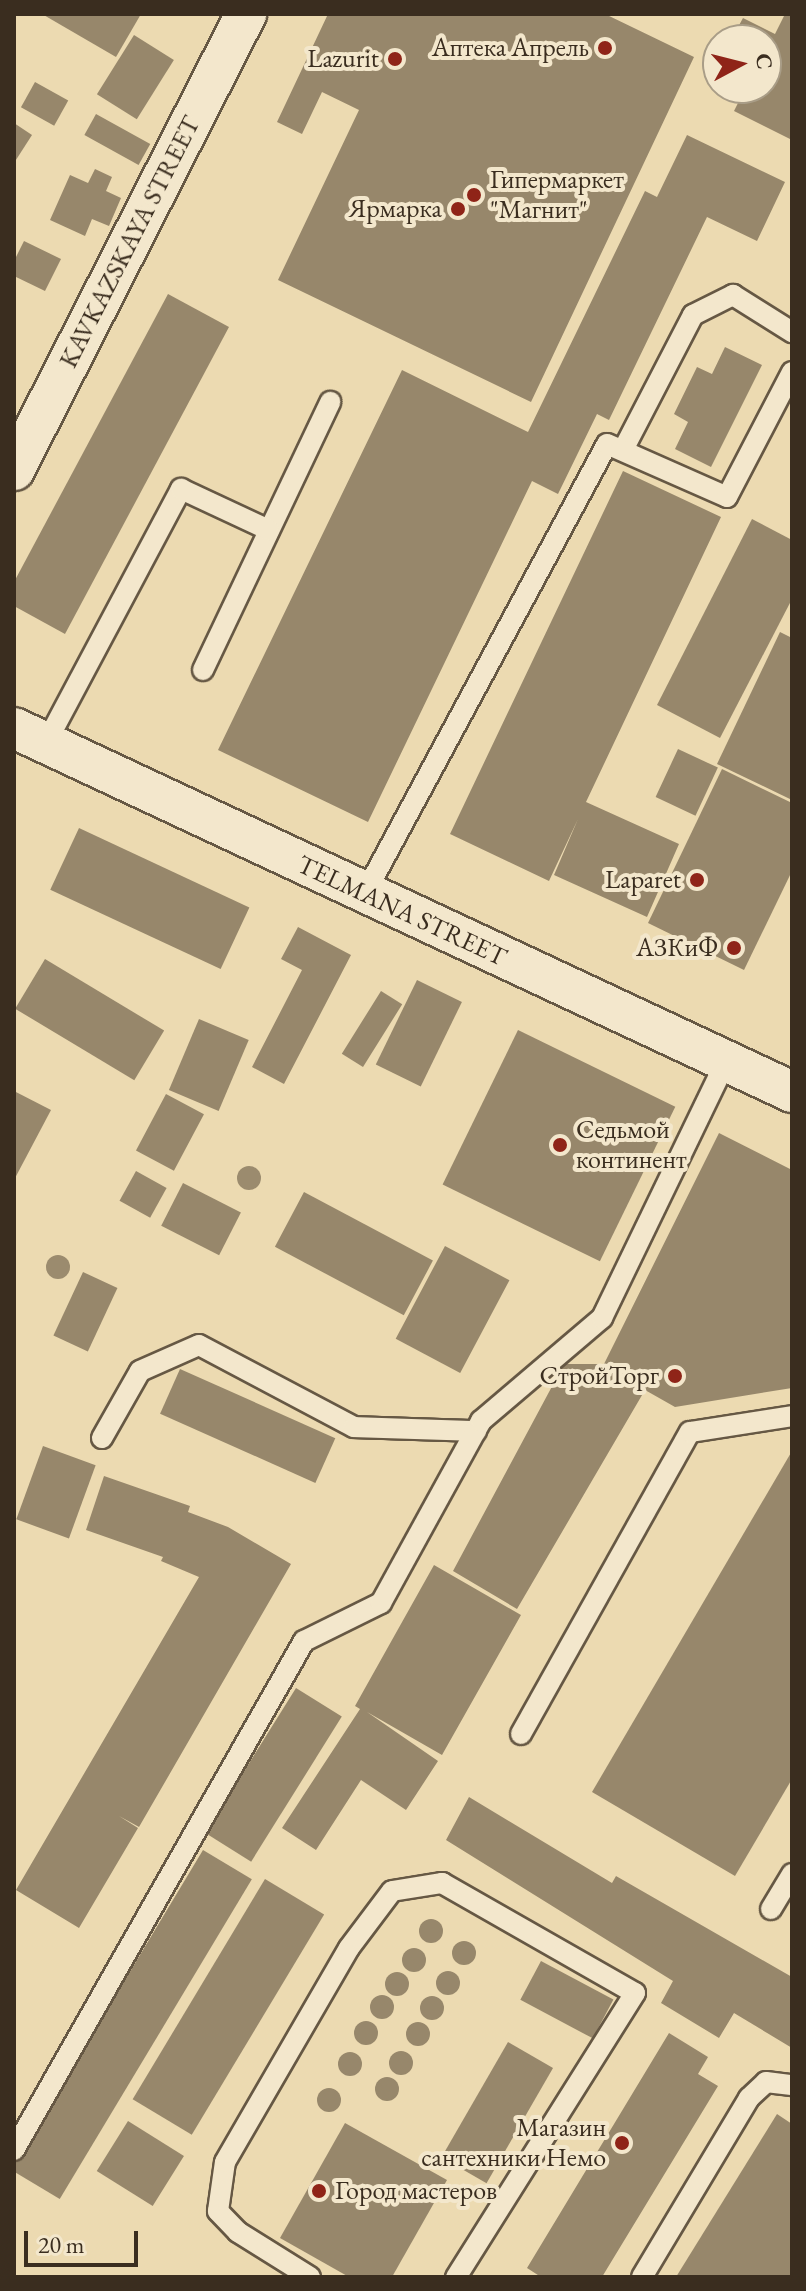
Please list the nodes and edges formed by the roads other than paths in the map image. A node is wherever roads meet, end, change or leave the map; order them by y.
1 (246, 14) edge
2 (792, 332) edge
3 (792, 372) edge
4 (330, 402) dead end
5 (623, 450) junction
6 (14, 470) edge
7 (269, 530) junction
8 (203, 670) dead end
9 (30, 736) edge
10 (364, 895) junction
11 (727, 1059) junction
12 (792, 1092) edge
13 (792, 1416) edge
14 (476, 1431) junction
15 (102, 1438) dead end
16 (521, 1734) dead end
17 (792, 1874) edge
18 (771, 1909) dead end
19 (792, 2085) edge
20 (14, 2150) edge
21 (310, 2277) edge
22 (456, 2277) edge
23 (642, 2277) edge

1 - 6 street, KAVKAZSKAYA STREET
2 - 5 lane
3 - 5 lane
4 - 7 lane
5 - 10 lane
7 - 8 lane
7 - 9 lane
9 - 10 street, TELMANA STREET
10 - 11 street, TELMANA STREET
11 - 12 street, TELMANA STREET
11 - 14 lane
13 - 16 lane
14 - 15 lane
14 - 20 lane
17 - 18 lane
19 - 23 lane
21 - 22 lane

